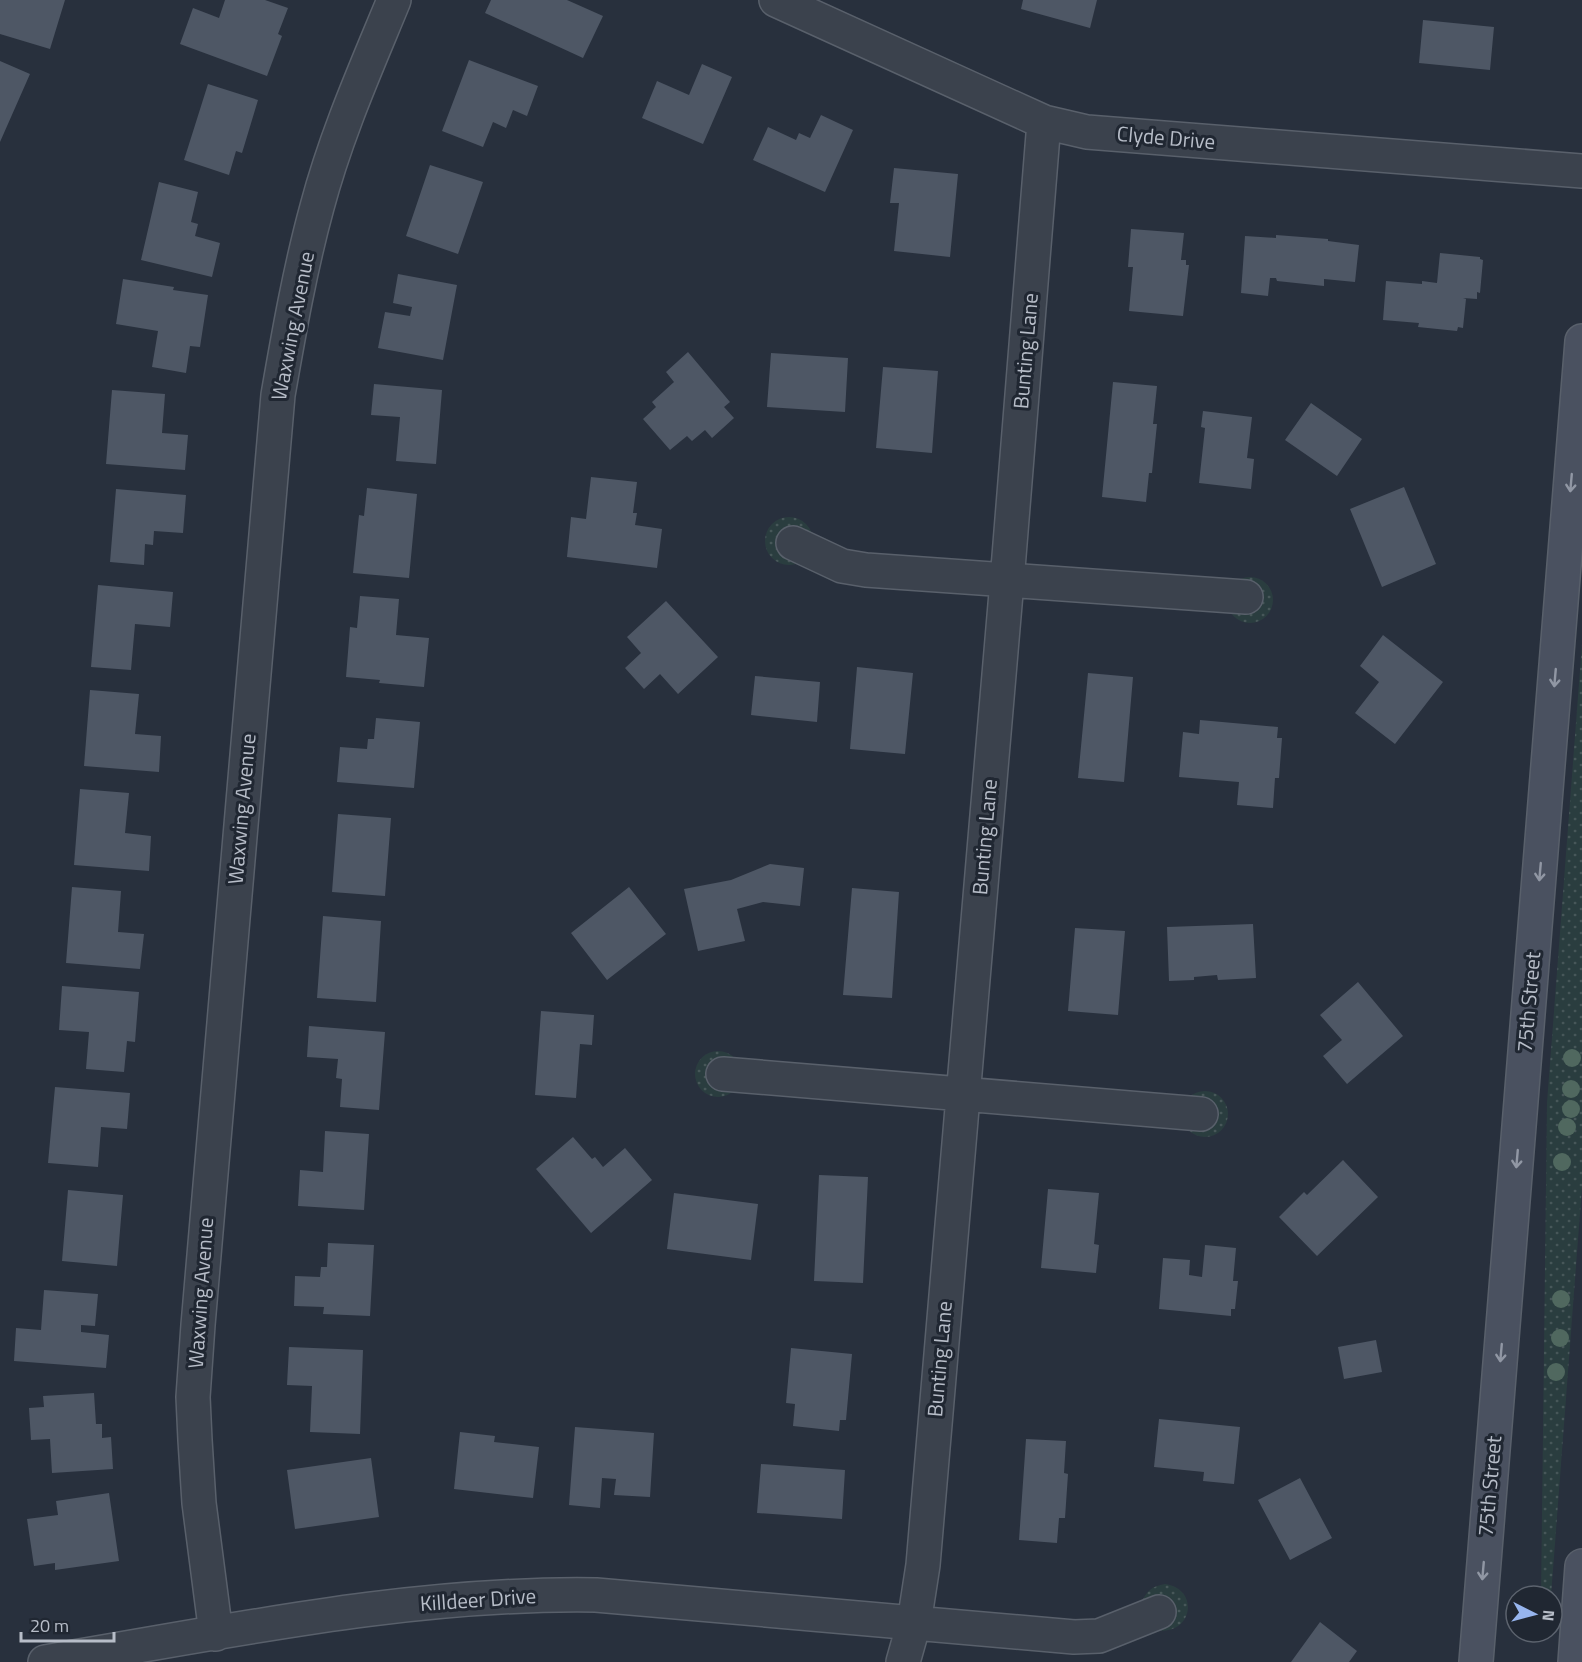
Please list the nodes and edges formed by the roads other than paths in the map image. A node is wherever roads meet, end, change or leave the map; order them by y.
1 (394, 0) edge
2 (776, 0) edge
3 (1044, 122) junction
4 (1582, 171) edge
5 (1582, 341) edge
6 (794, 543) dead end
7 (1007, 581) junction
8 (1246, 597) dead end
9 (723, 1074) dead end
10 (963, 1094) junction
11 (1200, 1114) dead end
12 (1582, 1566) edge
13 (1159, 1612) dead end
14 (914, 1623) junction
15 (216, 1634) junction
16 (45, 1662) edge
17 (903, 1662) edge
18 (1476, 1662) edge
19 (1575, 1662) edge

1 - 15 street, Waxwing Avenue
2 - 3 street, Clyde Drive
3 - 4 street, Clyde Drive
3 - 7 street, Bunting Lane
5 -> 18 main road, 75th Street
6 - 7 street
7 - 8 street
7 - 10 street, Bunting Lane
9 - 10 street
10 - 11 street
10 - 14 street, Bunting Lane
12 - 19 main road
13 - 14 street
14 - 15 street, Killdeer Drive
14 - 17 street, Bunting Lane
15 - 16 street, Killdeer Drive

